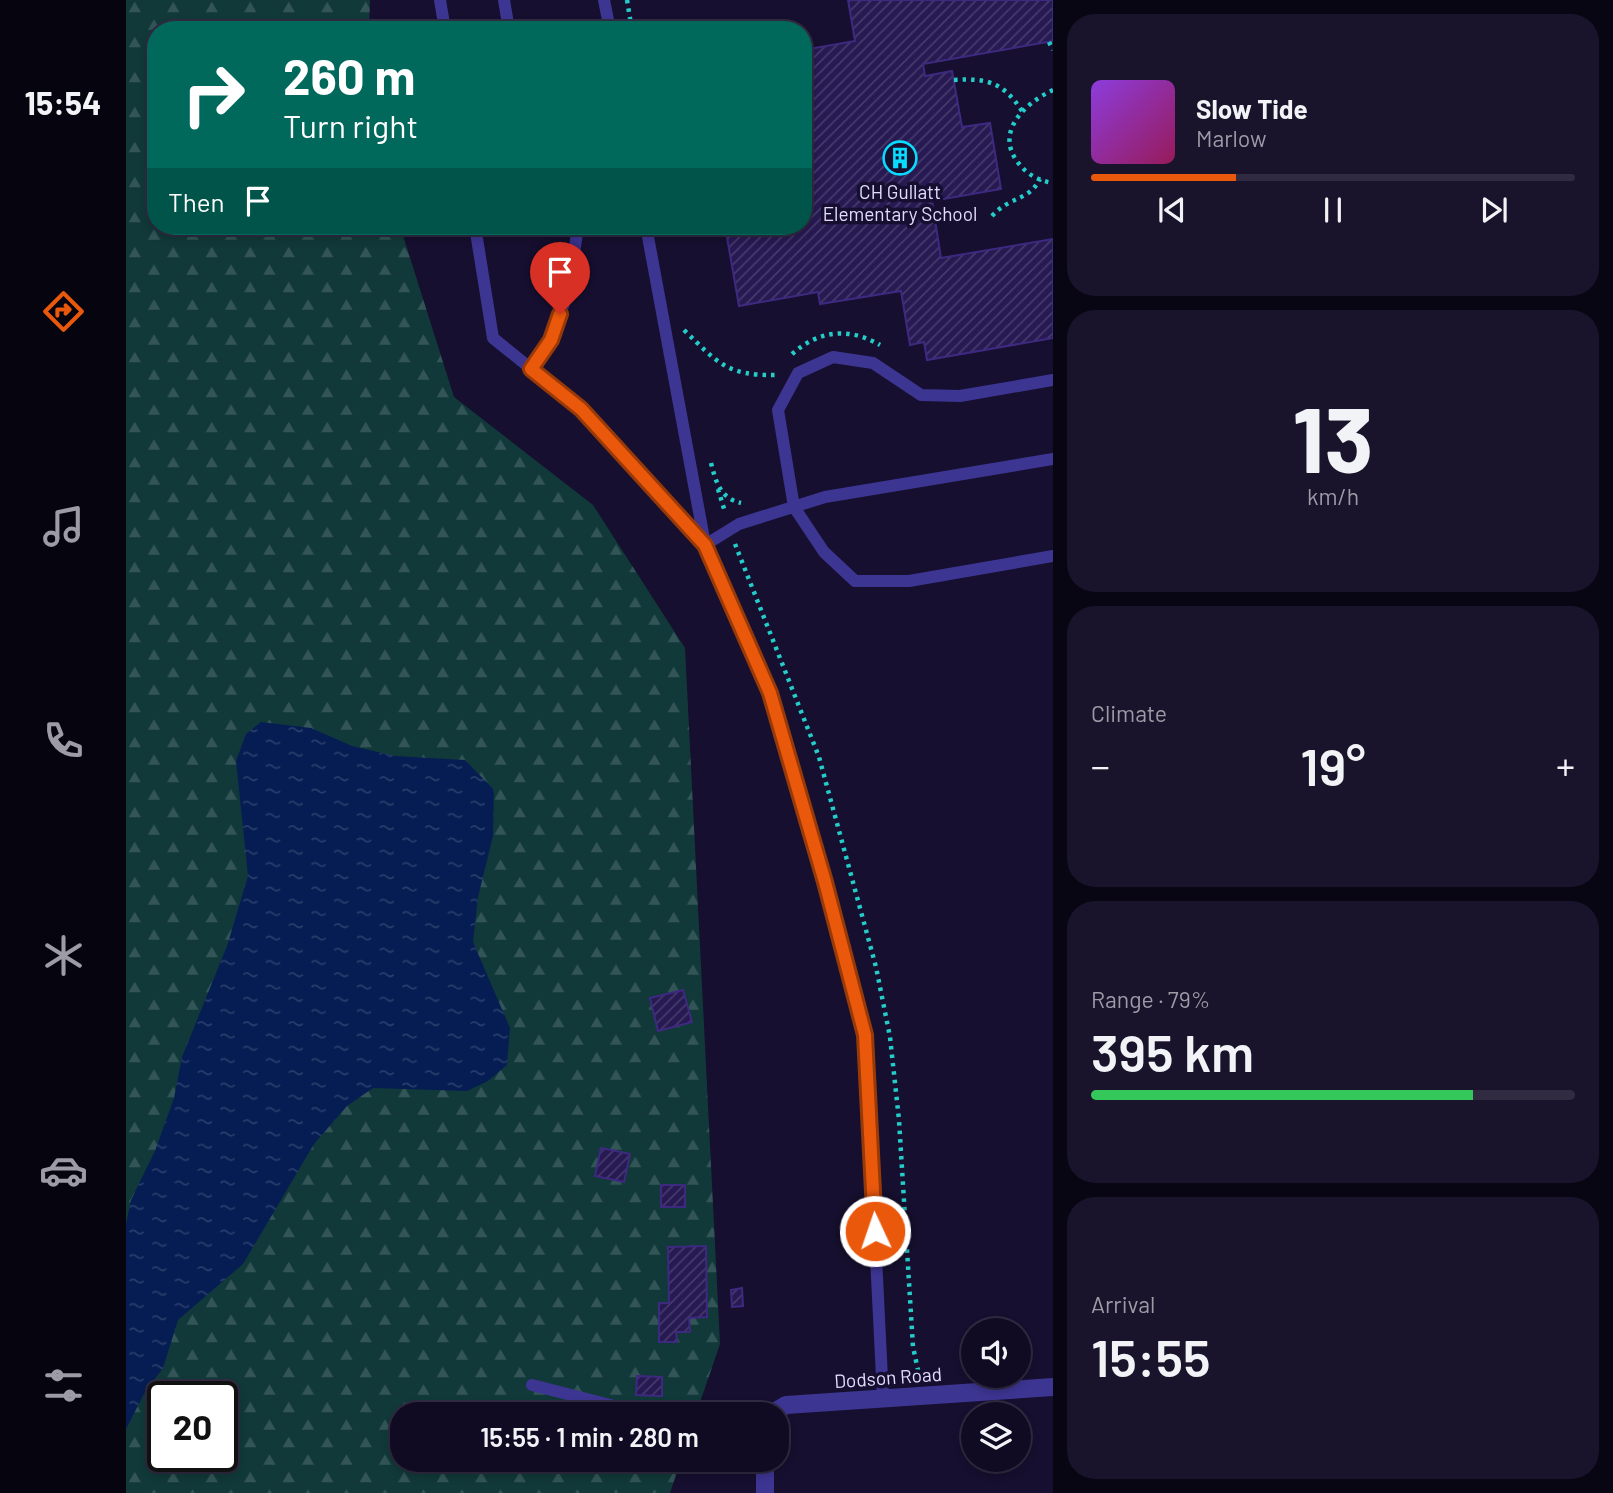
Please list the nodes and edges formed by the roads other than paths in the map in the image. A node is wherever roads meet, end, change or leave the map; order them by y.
1 (440, 0) edge
2 (504, 0) edge
3 (604, 0) edge
4 (444, 21) edge
5 (508, 21) edge
6 (608, 21) edge
7 (476, 235) edge
8 (577, 235) edge
9 (648, 235) edge
10 (531, 369) junction
11 (1053, 380) edge
12 (1053, 459) edge
13 (793, 507) junction
14 (705, 545) junction
15 (1053, 556) edge
16 (532, 1385) dead end
17 (1053, 1387) edge
18 (883, 1398) junction
19 (599, 1402) edge
20 (789, 1405) edge
21 (765, 1472) edge
22 (765, 1493) edge

1 - 4 lane
2 - 5 lane
3 - 6 lane
7 - 10 lane
8 - 10 lane
9 - 14 lane
10 - 14 lane
11 - 13 lane
12 - 13 lane
13 - 14 lane
13 - 15 lane
14 - 18 lane
16 - 19 lane
17 - 18 street, Dodson Road
18 - 20 street, Dodson Road
21 - 22 street

